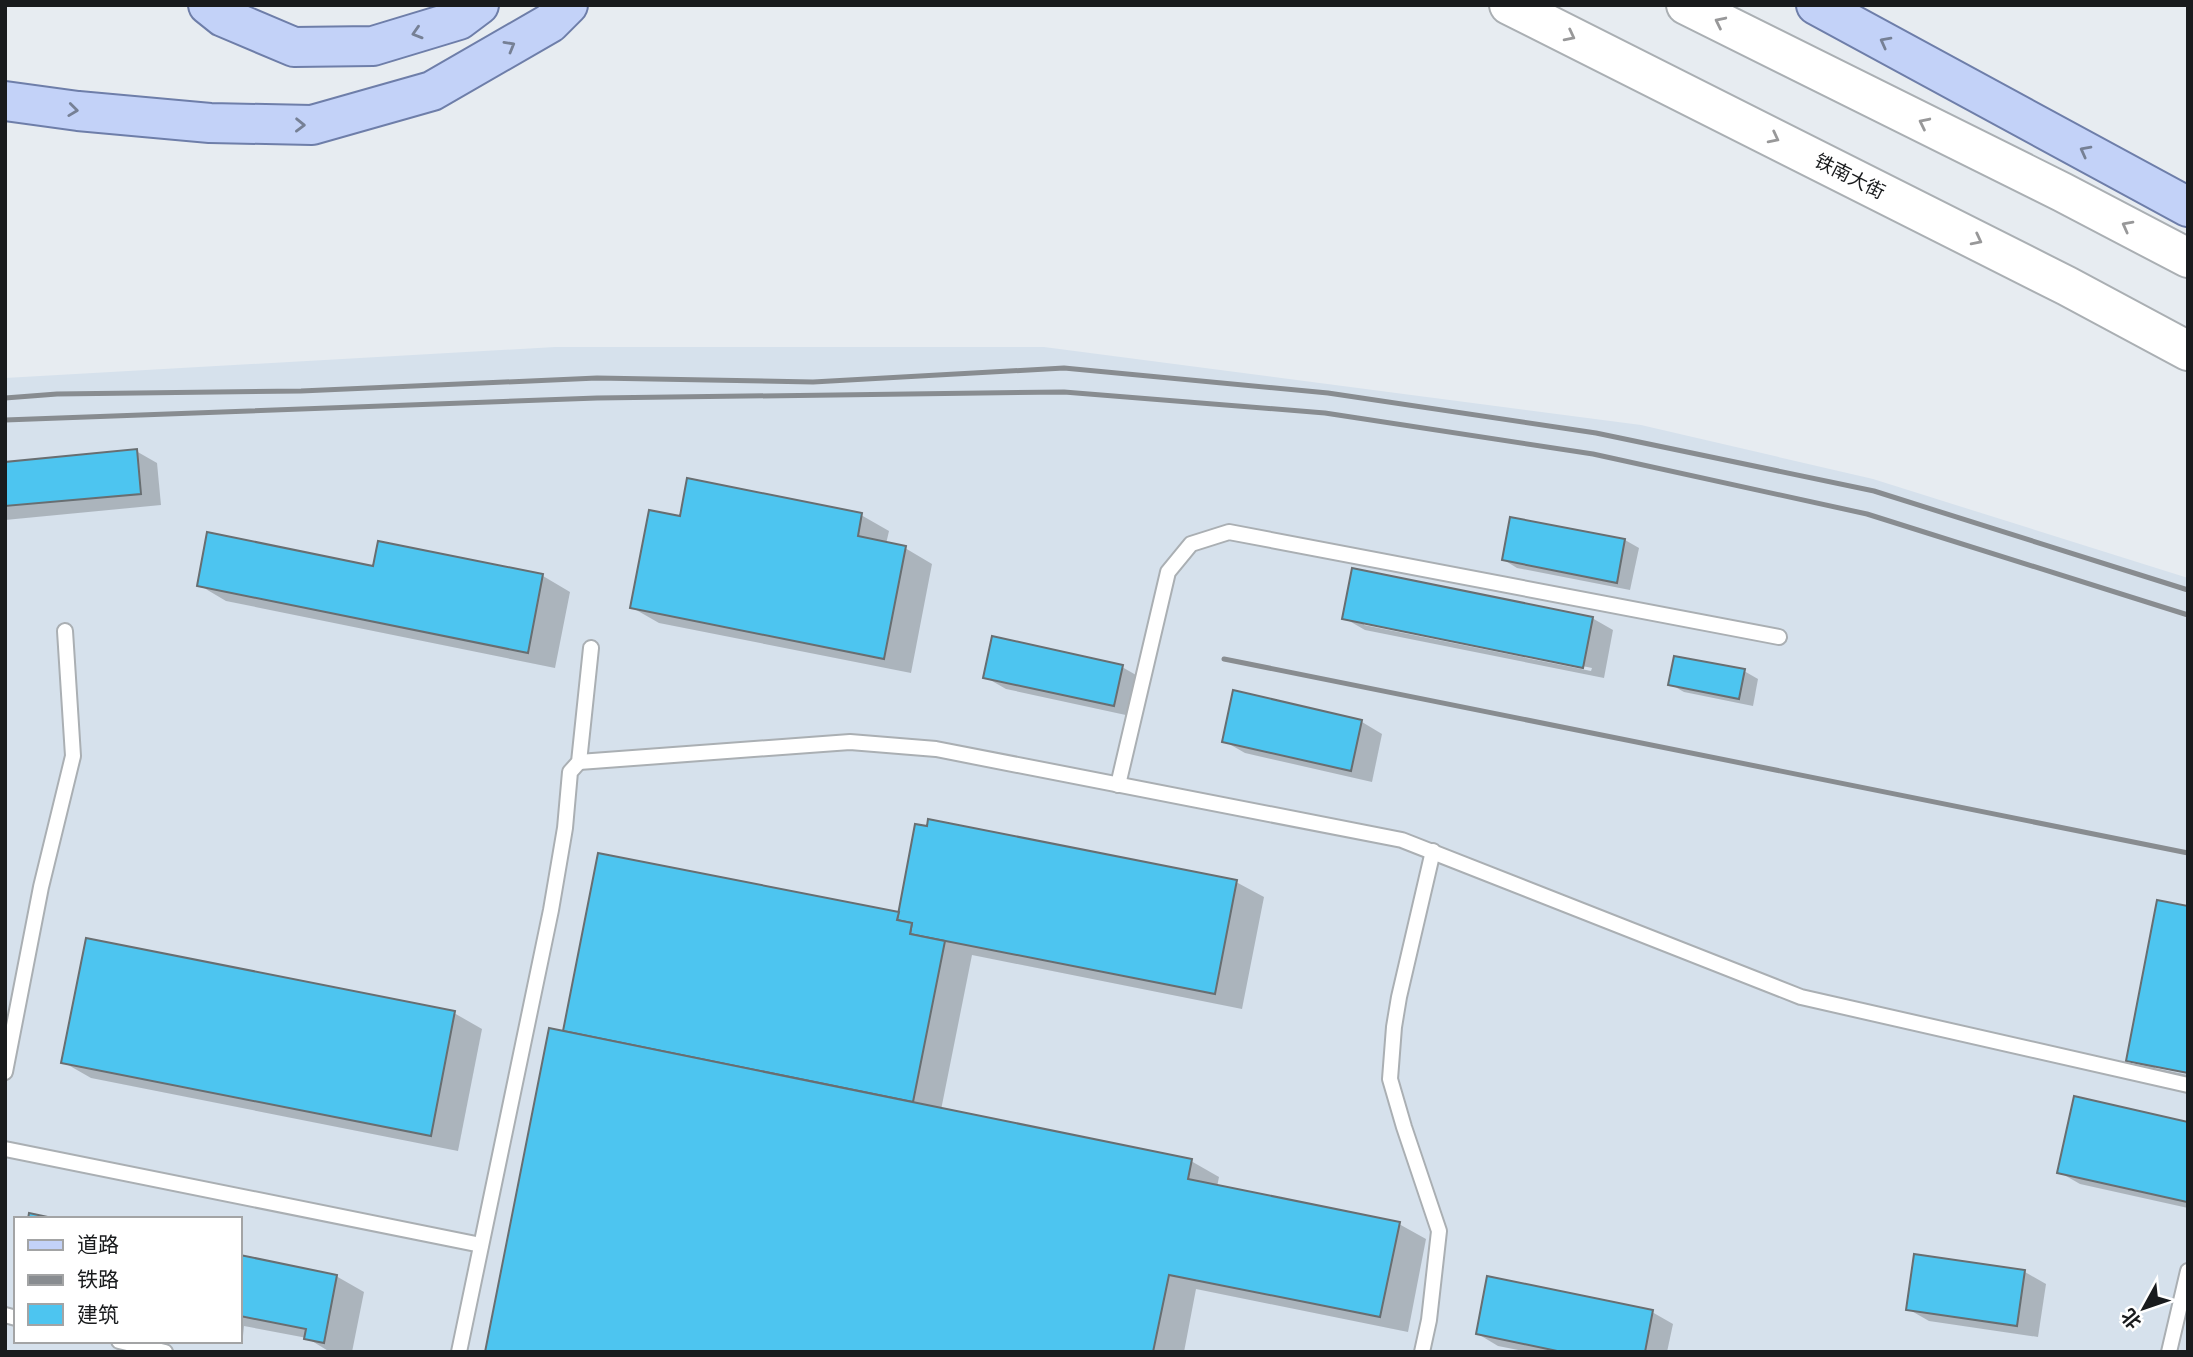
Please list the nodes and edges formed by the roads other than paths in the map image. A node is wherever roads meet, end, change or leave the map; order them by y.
1 (208, 5) edge
2 (478, 5) edge
3 (568, 5) edge
4 (1509, 5) edge
5 (1686, 5) edge
6 (1816, 5) edge
7 (5, 101) edge
8 (2188, 207) edge
9 (2188, 258) edge
10 (2188, 351) edge
11 (65, 631) dead end
12 (1779, 636) dead end
13 (591, 648) dead end
14 (579, 762) junction
15 (1118, 785) junction
16 (1433, 850) junction
17 (5, 1072) edge
18 (2188, 1085) edge
19 (5, 1149) edge
20 (481, 1245) junction
21 (2188, 1271) edge
22 (128, 1343) edge
23 (165, 1352) edge
24 (459, 1352) edge
25 (1422, 1352) edge
26 (2169, 1352) edge

2 -> 1 main road
7 -> 3 main road
4 -> 10 main road, 铁南大街
9 -> 5 main road
8 -> 6 main road
11 - 17 lane
12 - 15 lane
13 - 14 lane
14 - 15 lane
14 - 20 lane
15 - 16 lane
16 - 18 lane
16 - 25 lane
19 - 20 lane
20 - 24 lane
21 - 26 lane
22 - 23 lane

